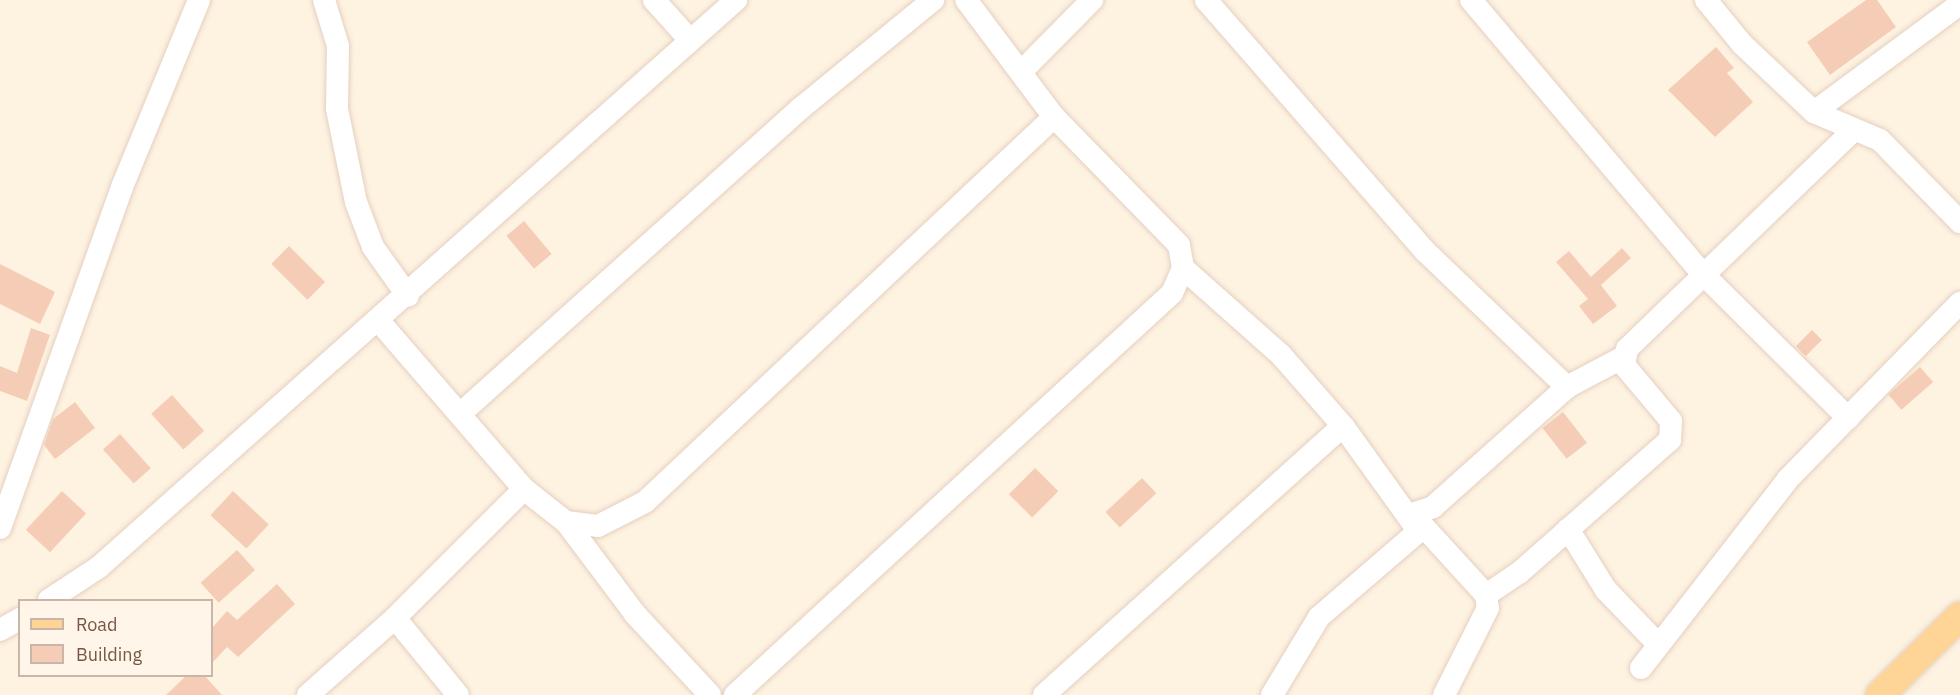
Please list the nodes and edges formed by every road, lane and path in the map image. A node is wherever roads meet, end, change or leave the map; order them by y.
1 (199, 0) edge
2 (324, 0) edge
3 (654, 0) edge
4 (736, 0) edge
5 (933, 0) edge
6 (966, 0) edge
7 (1092, 0) edge
8 (1206, 0) edge
9 (1471, 0) edge
10 (1706, 0) edge
11 (1954, 4) edge
12 (690, 40) junction
13 (1022, 71) junction
14 (1814, 112) junction
15 (1054, 117) junction
16 (1853, 130) junction
17 (1952, 200) edge
18 (1960, 222) edge
19 (1183, 267) junction
20 (1702, 273) junction
21 (408, 296) junction
22 (1960, 303) edge
23 (378, 321) junction
24 (1622, 358) junction
25 (1567, 387) junction
26 (460, 414) junction
27 (1848, 418) junction
28 (1343, 426) junction
29 (524, 489) junction
30 (566, 522) junction
31 (1415, 523) junction
32 (0, 528) edge
33 (1568, 529) junction
34 (1486, 595) junction
35 (51, 599) edge
36 (1960, 616) edge
37 (395, 618) junction
38 (18, 620) edge
39 (0, 630) edge
40 (1659, 645) junction
41 (1641, 668) dead end
42 (308, 695) edge
43 (458, 695) edge
44 (710, 695) edge
45 (735, 695) edge
46 (1044, 695) edge
47 (1272, 695) edge
48 (1444, 695) edge
49 (1880, 695) edge

1 - 32 street
2 - 21 street
3 - 12 street
4 - 12 street
5 - 26 street
6 - 13 street
7 - 13 street
8 - 25 street
9 - 20 street
10 - 14 street
11 - 14 street
12 - 21 street
13 - 15 street
14 - 16 street
15 - 19 street
15 - 30 street
16 - 17 street
16 - 20 street
17 - 18 street
19 - 28 street
19 - 45 street
20 - 24 street
20 - 27 street
21 - 23 street
22 - 27 street
23 - 26 street
23 - 35 street
24 - 25 street
24 - 33 street
25 - 31 street
26 - 29 street
27 - 40 street
28 - 31 street
28 - 46 street
29 - 30 street
29 - 37 street
30 - 44 street
31 - 34 street
31 - 47 street
33 - 34 street
33 - 40 street
34 - 48 street
36 - 49 main road
37 - 42 street
37 - 43 street
38 - 39 street
40 - 41 street

